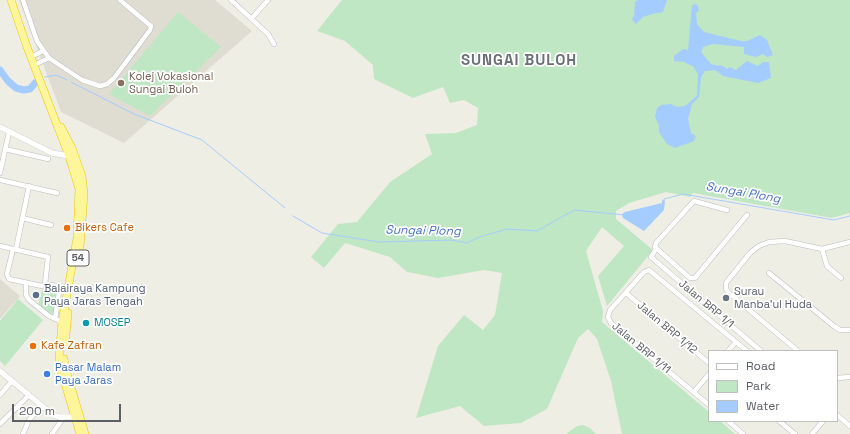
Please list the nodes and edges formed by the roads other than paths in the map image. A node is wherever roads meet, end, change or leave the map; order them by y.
1 (11, 0) edge
2 (23, 0) edge
3 (120, 0) edge
4 (232, 0) edge
5 (268, 0) edge
6 (252, 18) junction
7 (274, 44) dead end
8 (43, 51) junction
9 (31, 57) junction
10 (49, 58) junction
11 (34, 65) junction
12 (56, 120) junction
13 (0, 127) edge
14 (9, 132) junction
15 (65, 134) junction
16 (64, 142) junction
17 (5, 149) junction
18 (52, 153) junction
19 (69, 156) junction
20 (48, 159) dead end
21 (0, 173) edge
22 (0, 180) edge
23 (28, 186) junction
24 (57, 193) dead end
25 (84, 193) junction
26 (727, 210) dead end
27 (747, 215) dead end
28 (22, 218) junction
29 (51, 225) dead end
30 (850, 242) edge
31 (0, 246) edge
32 (14, 249) junction
33 (656, 249) junction
34 (822, 249) junction
35 (662, 254) junction
36 (657, 262) junction
37 (769, 273) dead end
38 (841, 278) dead end
39 (26, 283) junction
40 (46, 284) junction
41 (60, 286) junction
42 (68, 288) junction
43 (626, 293) junction
44 (58, 320) junction
45 (850, 330) edge
46 (736, 342) junction
47 (729, 350) edge
48 (746, 350) edge
49 (761, 350) edge
50 (797, 350) edge
51 (708, 361) edge
52 (0, 371) edge
53 (708, 375) edge
54 (838, 378) edge
55 (850, 378) edge
56 (12, 381) junction
57 (694, 392) junction
58 (0, 395) edge
59 (29, 396) junction
60 (708, 404) edge
61 (41, 406) junction
62 (838, 416) edge
63 (64, 417) junction
64 (74, 417) junction
65 (729, 422) edge
66 (780, 422) edge
67 (822, 422) edge
68 (0, 424) edge
69 (850, 426) edge
70 (23, 434) edge
71 (52, 434) edge
72 (80, 434) edge
73 (85, 434) edge
74 (743, 434) edge
75 (794, 434) edge
76 (812, 434) edge

1 - 9 highway, 54
2 - 8 street
3 - 10 street
4 - 6 street
5 - 6 street
6 - 7 street
8 - 9 street
8 - 10 street
9 - 11 highway, 54
10 - 11 street
11 - 12 highway, 54
12 - 15 highway, 54
12 - 16 highway, 54
13 - 14 street
14 - 17 street
14 - 18 street
15 - 19 highway
15 - 25 highway, 54
16 - 18 street
16 - 19 highway, 54
17 - 20 street
17 - 21 street
18 - 19 street
19 - 25 highway
19 - 42 highway, 54
22 - 23 street
23 - 24 street
23 - 28 street
25 - 73 highway, 54
26 - 33 street
27 - 35 street
28 - 29 street
28 - 32 street
30 - 34 street
31 - 32 street
32 - 39 street
32 - 40 street
33 - 35 street
33 - 36 street, Jalan BRP 1/1
34 - 38 street
34 - 50 street
35 - 36 street
36 - 49 street, Jalan BRP 1/1
37 - 45 street
39 - 40 street
39 - 44 street
40 - 41 street
41 - 42 street
41 - 44 street
42 - 44 highway, 54
43 - 46 street, Jalan BRP 1/11
43 - 51 street, Jalan BRP 1/12
43 - 57 street, Jalan BRP 1/11
44 - 64 highway, 54
46 - 47 street
46 - 48 street
52 - 56 street
53 - 57 street
54 - 55 street
56 - 58 street
56 - 59 street
57 - 60 street, Jalan BRP 1/11
59 - 61 street
59 - 68 street
61 - 63 street
61 - 70 street
62 - 69 street
63 - 64 street
63 - 71 street
64 - 72 highway, 54
65 - 74 street
66 - 75 street
67 - 76 street

